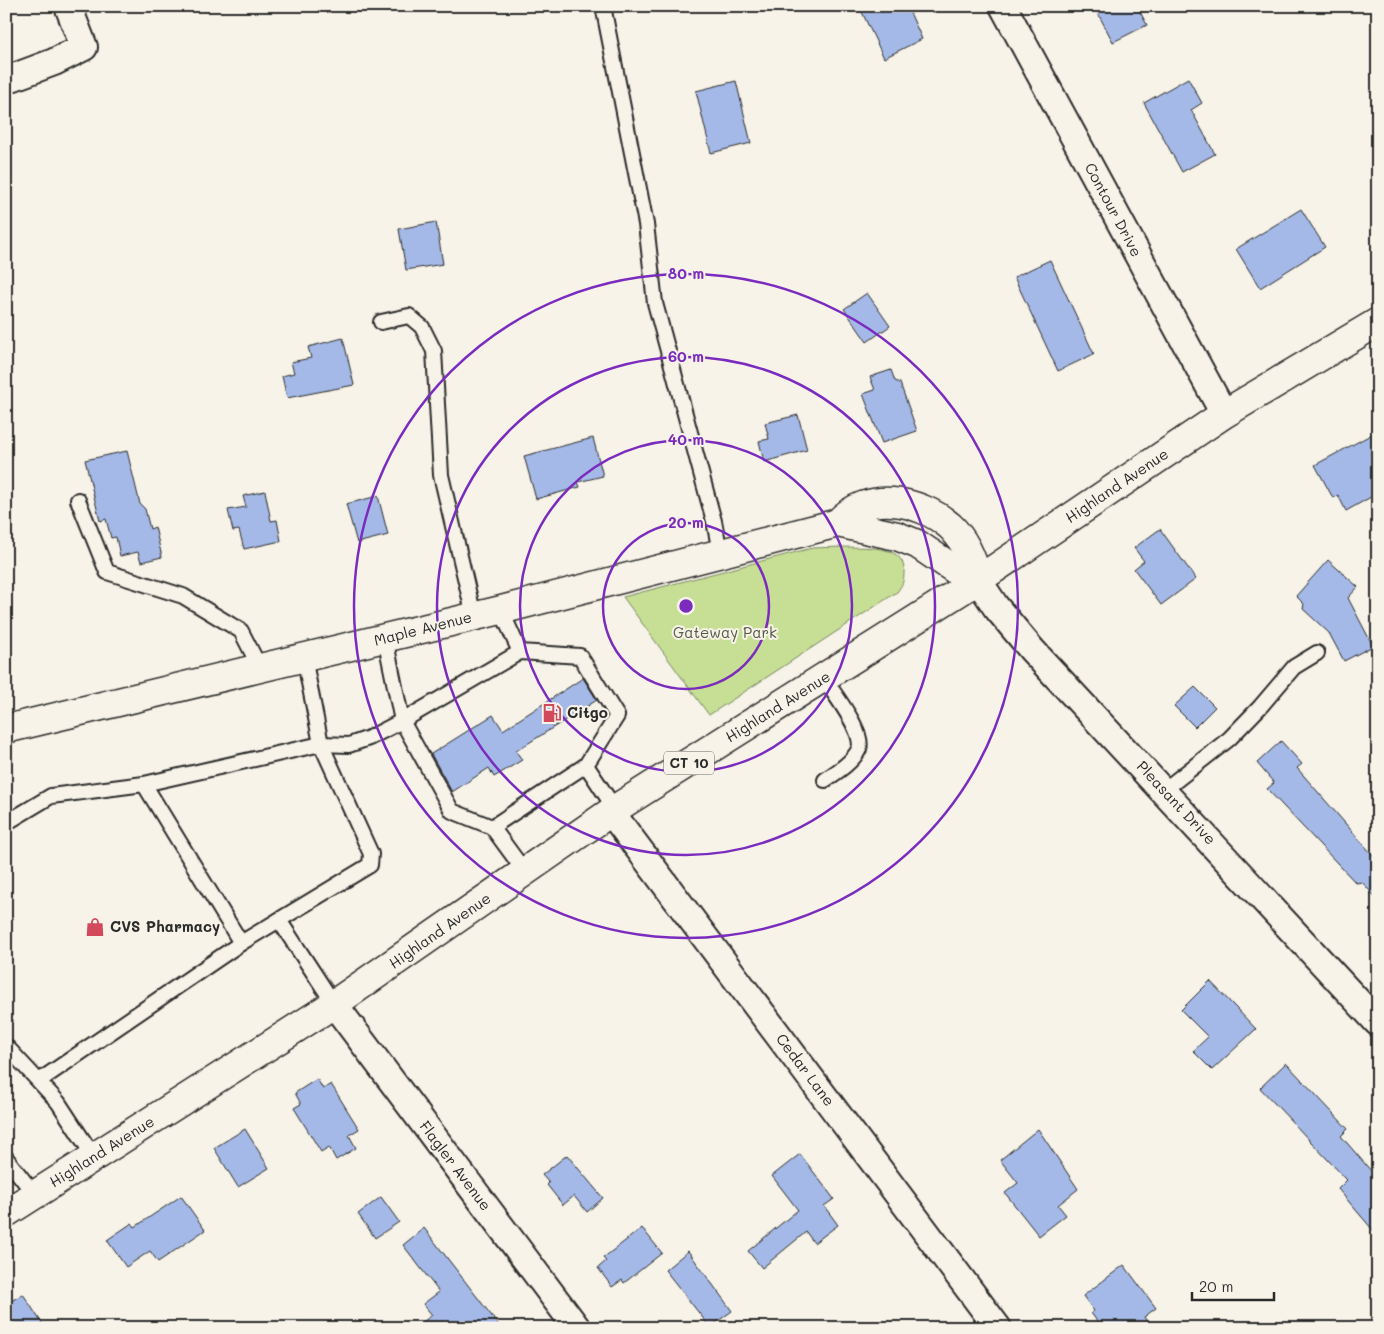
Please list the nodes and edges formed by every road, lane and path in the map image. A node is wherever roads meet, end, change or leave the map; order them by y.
1 (68, 6) edge
2 (1003, 6) edge
3 (604, 11) dead end
4 (6, 80) edge
5 (381, 322) dead end
6 (1378, 322) edge
7 (1224, 414) junction
8 (78, 500) dead end
9 (720, 552) junction
10 (978, 580) junction
11 (501, 610) junction
12 (474, 616) junction
13 (385, 638) junction
14 (520, 652) junction
15 (1317, 653) dead end
16 (304, 657) junction
17 (260, 668) junction
18 (824, 678) junction
19 (402, 721) junction
20 (6, 729) edge
21 (321, 744) junction
22 (586, 764) junction
23 (825, 780) dead end
24 (144, 784) junction
25 (1164, 790) junction
26 (613, 811) junction
27 (6, 822) edge
28 (492, 827) junction
29 (525, 872) junction
30 (279, 920) junction
31 (241, 943) junction
32 (334, 1004) junction
33 (1378, 1023) edge
34 (6, 1046) edge
35 (39, 1081) junction
36 (94, 1157) junction
37 (6, 1158) edge
38 (35, 1195) junction
39 (6, 1213) edge
40 (577, 1328) edge
41 (998, 1328) edge

1 - 4 street
2 - 7 street, Contour Drive
3 - 9 lane
5 - 12 lane
6 - 7 main road, Highland Avenue / CT 10
7 - 10 main road, Highland Avenue / CT 10
8 - 17 lane
9 - 10 main road, Maple Avenue
9 - 11 main road, Maple Avenue
10 - 18 main road, Highland Avenue / CT 10
10 - 25 street, Pleasant Drive
11 - 12 main road, Maple Avenue
11 - 14 lane
12 - 13 main road, Maple Avenue
13 - 16 main road, Maple Avenue
13 - 19 lane
14 - 19 lane
14 - 22 lane
15 - 25 lane
16 - 17 main road, Maple Avenue
16 - 21 lane
17 - 20 main road, Maple Avenue
18 - 23 lane
18 - 26 main road, Highland Avenue / CT 10
19 - 21 lane
19 - 28 lane
21 - 24 lane
21 - 30 lane
22 - 26 lane
22 - 28 lane
24 - 27 lane
24 - 31 lane
25 - 33 street, Pleasant Drive
26 - 29 main road, Highland Avenue / CT 10
26 - 41 street, Cedar Lane
28 - 29 lane
29 - 32 main road, Highland Avenue / CT 10
30 - 31 lane
30 - 32 lane
31 - 35 lane
32 - 36 main road, Highland Avenue / CT 10
32 - 40 street, Flagler Avenue
34 - 35 lane
35 - 36 lane
36 - 38 main road, Highland Avenue / CT 10
37 - 38 lane
38 - 39 main road, Highland Avenue / CT 10

